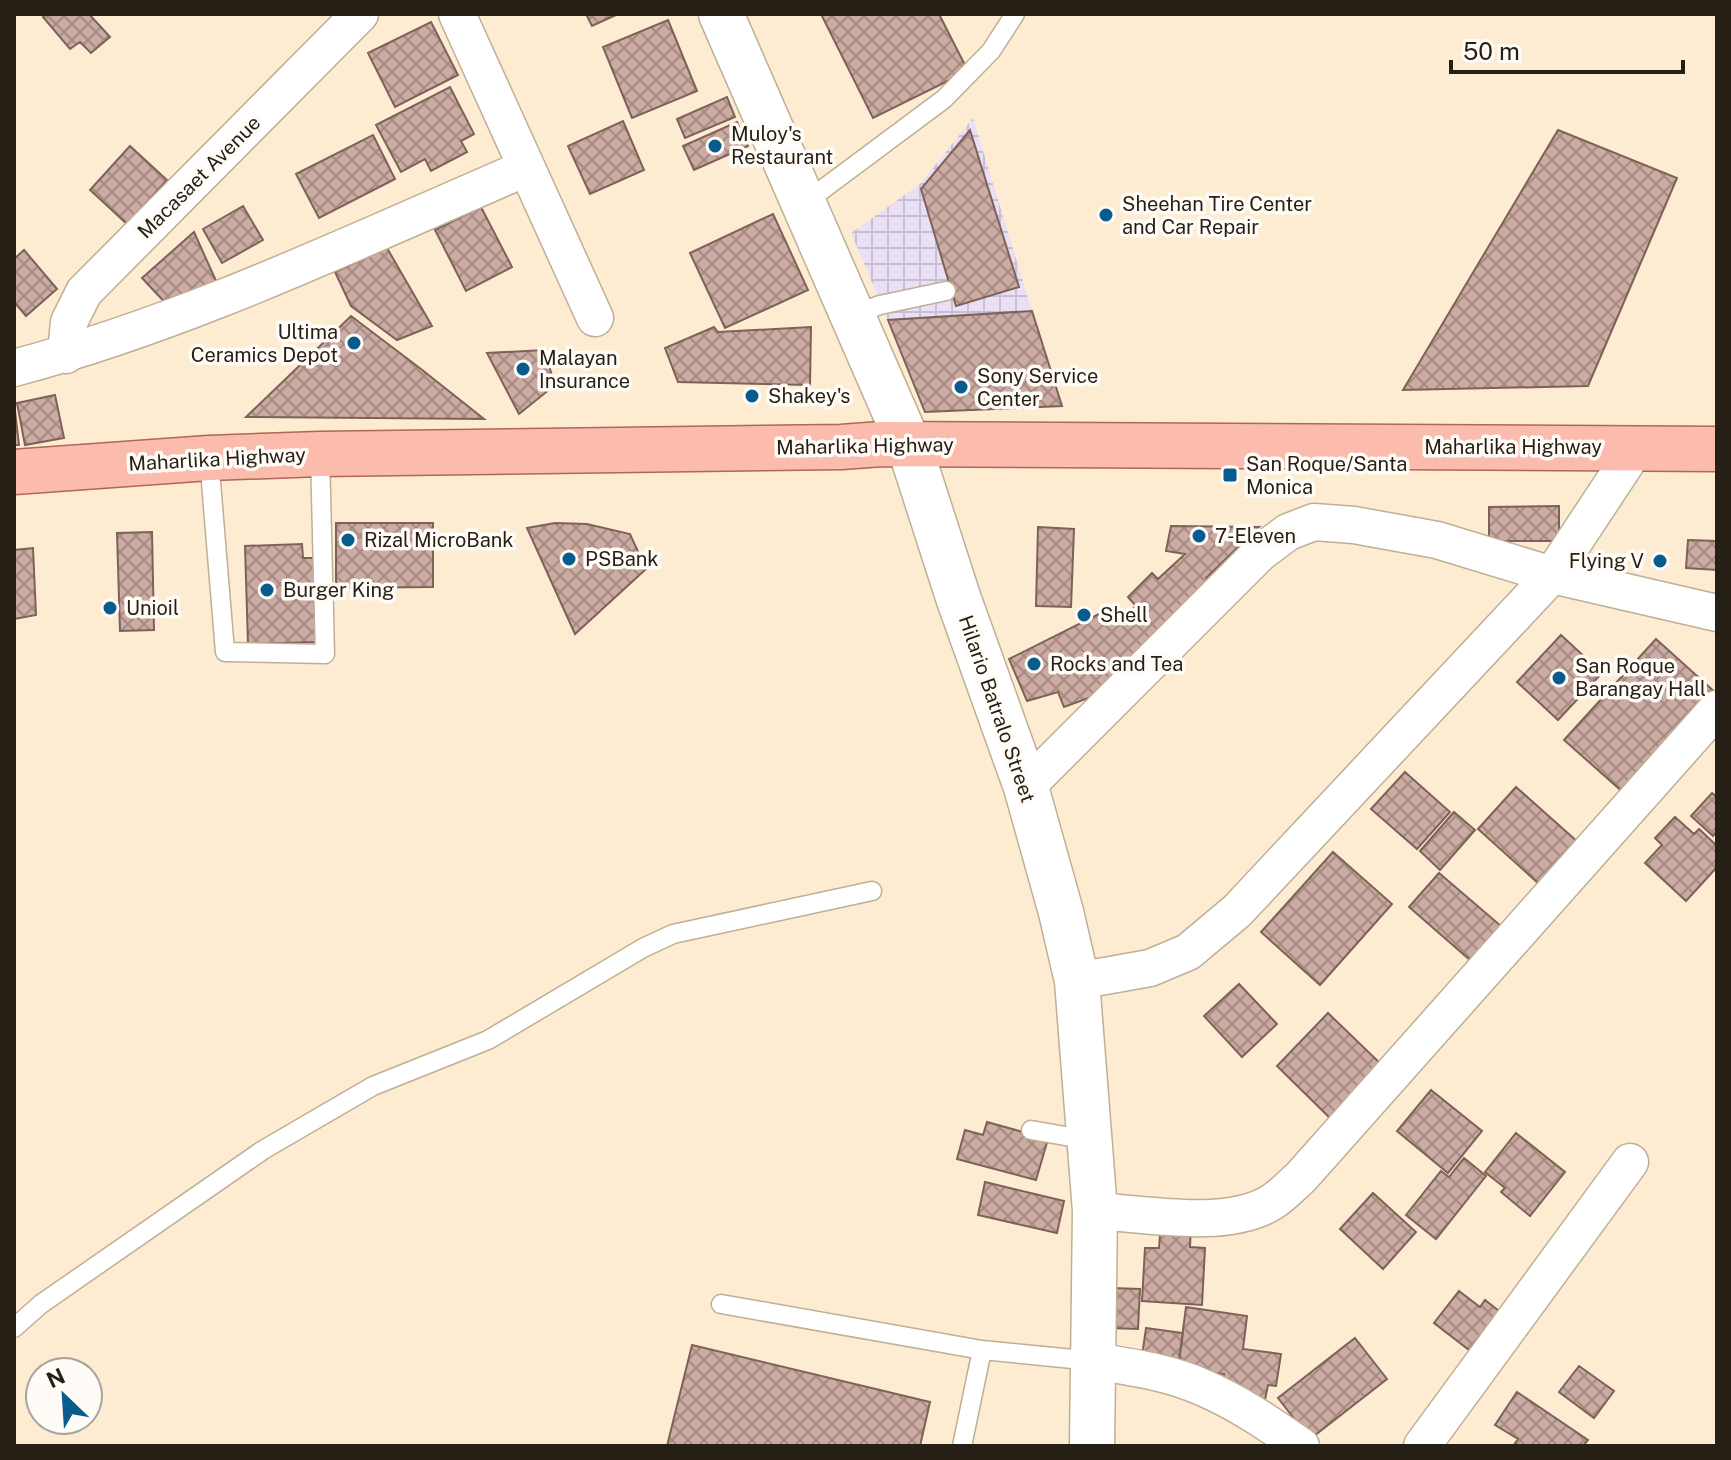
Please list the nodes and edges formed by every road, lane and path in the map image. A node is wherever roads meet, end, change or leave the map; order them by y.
1 (360, 14) edge
2 (457, 14) edge
3 (721, 14) edge
4 (1015, 14) edge
5 (526, 168) junction
6 (803, 204) junction
7 (946, 291) dead end
8 (851, 315) junction
9 (595, 318) dead end
10 (66, 355) junction
11 (14, 368) edge
12 (909, 445) junction
13 (1636, 448) junction
14 (1717, 449) edge
15 (320, 454) junction
16 (209, 458) junction
17 (14, 472) edge
18 (1552, 575) junction
19 (1717, 613) edge
20 (1717, 709) edge
21 (1026, 787) junction
22 (872, 891) dead end
23 (1077, 981) junction
24 (1031, 1130) dead end
25 (1088, 1140) junction
26 (1630, 1162) dead end
27 (1095, 1211) junction
28 (721, 1304) dead end
29 (14, 1328) edge
30 (982, 1350) junction
31 (1094, 1361) junction
32 (962, 1446) edge
33 (1092, 1446) edge
34 (1301, 1446) edge
35 (1422, 1446) edge

1 - 10 street, Macasaet Avenue
2 - 5 street
3 - 6 street, Hilario Batralo Street
4 - 6 lane
5 - 9 street
5 - 10 street
6 - 8 street, Hilario Batralo Street
7 - 8 lane
8 - 12 street, Hilario Batralo Street
10 - 11 street
12 - 13 main road, Maharlika Highway
12 - 15 main road, Maharlika Highway
12 - 21 street, Hilario Batralo Street
13 - 14 main road, Maharlika Highway
13 - 18 street
15 - 16 main road, Maharlika Highway
15 - 16 lane
16 - 17 main road, Maharlika Highway
18 - 19 street
18 - 21 street
18 - 23 street
20 - 27 street
21 - 23 street, Hilario Batralo Street
22 - 29 lane
23 - 25 street, Hilario Batralo Street
24 - 25 lane
25 - 27 street, Hilario Batralo Street
26 - 35 street
27 - 31 street, Hilario Batralo Street
28 - 30 lane
30 - 31 lane
30 - 32 lane
31 - 33 street, Hilario Batralo Street
31 - 34 street

